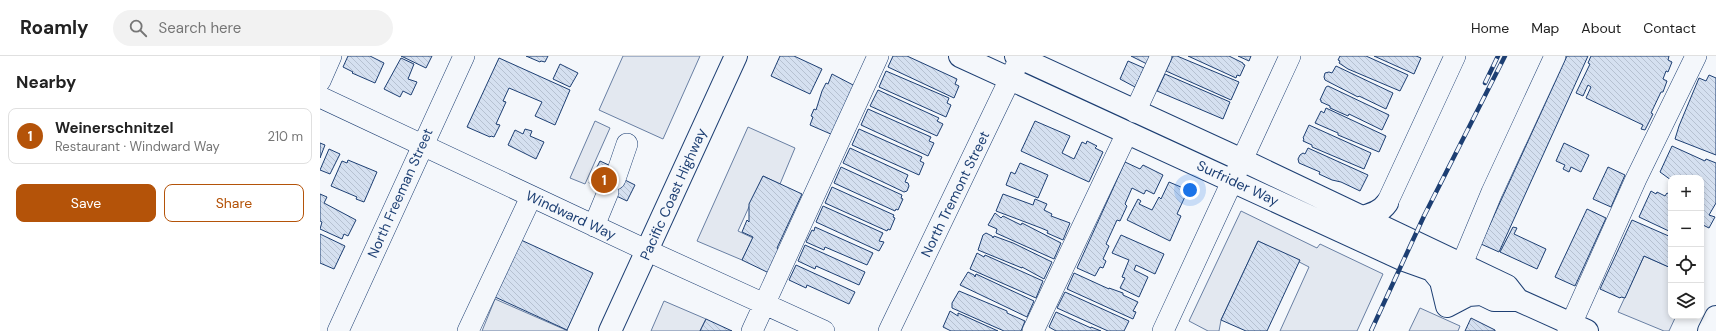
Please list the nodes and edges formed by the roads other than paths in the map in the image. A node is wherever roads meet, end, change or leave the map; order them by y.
1 (331, 56) edge
2 (464, 56) edge
3 (736, 56) edge
4 (878, 56) edge
5 (960, 56) edge
6 (1161, 56) edge
7 (1290, 56) edge
8 (1455, 56) edge
9 (1555, 56) edge
10 (1696, 56) edge
11 (1019, 57) edge
12 (1010, 79) junction
13 (320, 81) edge
14 (320, 97) edge
15 (1135, 112) junction
16 (1127, 133) junction
17 (627, 144) dead end
18 (422, 145) junction
19 (1242, 160) junction
20 (1233, 180) junction
21 (531, 197) junction
22 (1387, 203) joint
23 (1361, 217) junction
24 (594, 226) junction
25 (648, 251) junction
26 (1462, 264) junction
27 (1518, 300) junction
28 (764, 304) junction
29 (1716, 317) edge
30 (1575, 329) edge
31 (338, 331) edge
32 (468, 331) edge
33 (610, 331) edge
34 (752, 331) edge
35 (824, 331) edge
36 (889, 331) edge
37 (1033, 331) edge
38 (1163, 331) edge
39 (1709, 331) edge

1 - 13 street
2 - 18 street, North Freeman Street
3 - 25 main road, Pacific Coast Highway
4 - 28 street
5 - 12 main road, Surfrider Way
6 - 15 street
7 - 19 street
8 - 22 street
9 - 26 street
10 - 30 street
11 - 12 street, North Tremont Street
11 - 15 main road, Surfrider Way
12 - 16 main road, Surfrider Way
12 - 36 street, North Tremont Street
14 - 18 street, Windward Way
15 - 19 main road, Surfrider Way
16 - 20 main road, Surfrider Way
16 - 37 street
17 - 24 street
18 - 21 street, Windward Way
18 - 31 street, North Freeman Street
19 - 20 street
19 - 23 main road, Surfrider Way
20 - 27 main road, Surfrider Way
20 - 38 street
21 - 24 street, Windward Way
21 - 32 street
22 - 23 main road
23 - 26 main road, Surfrider Way
24 - 25 street, Windward Way
25 - 28 street, Windward Way
25 - 33 main road, Pacific Coast Highway
26 - 27 main road, Surfrider Way
27 - 30 main road, Surfrider Way
28 - 34 street
28 - 35 street, Windward Way
29 - 39 main road

